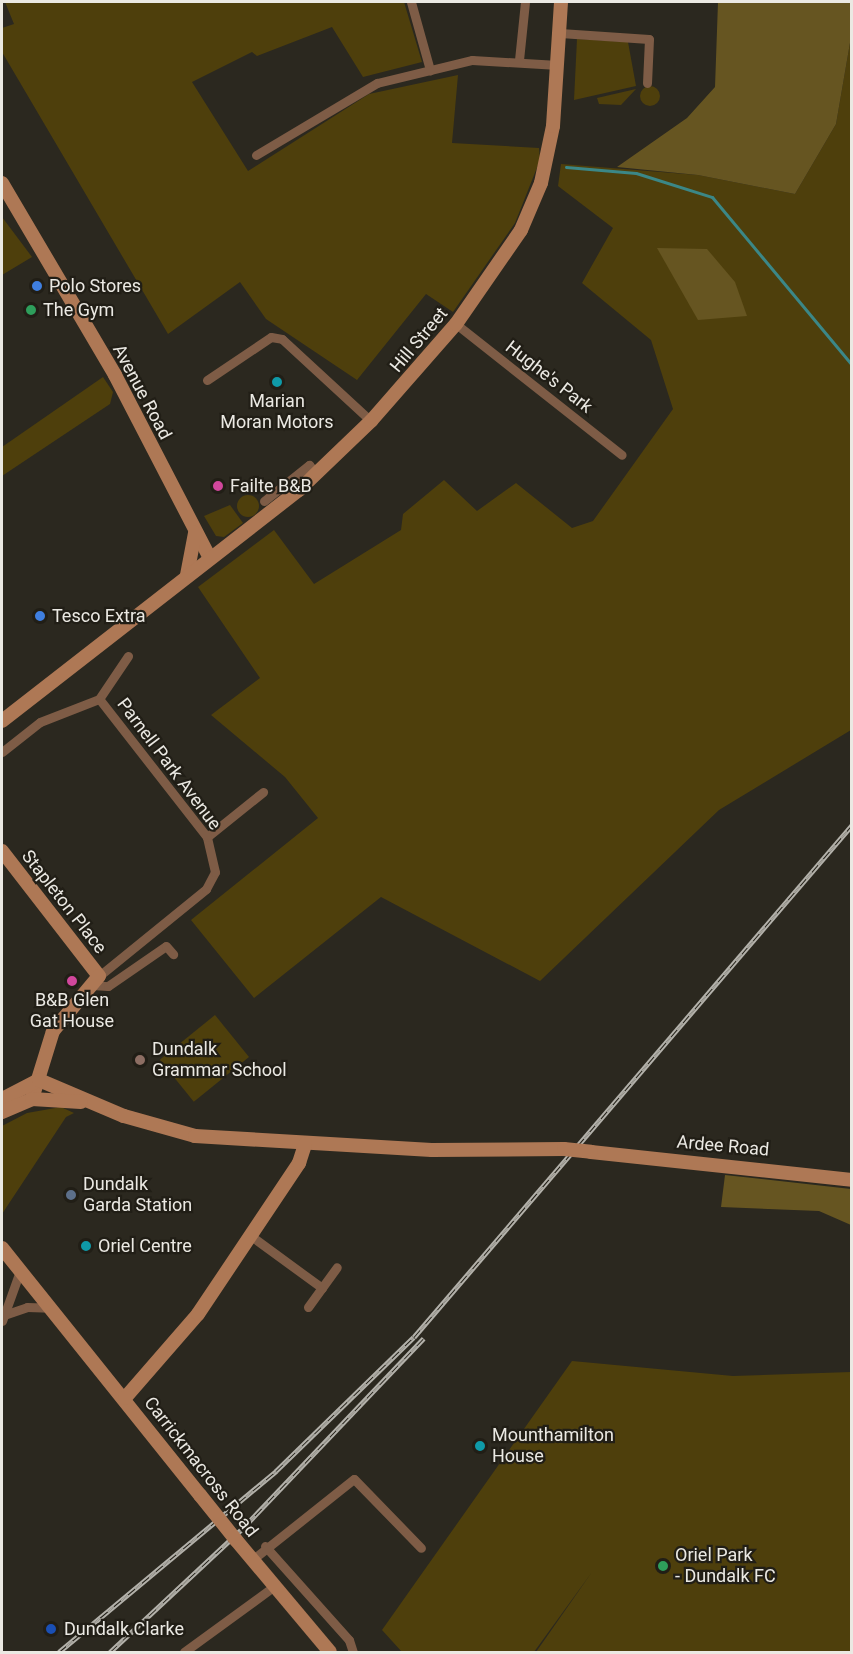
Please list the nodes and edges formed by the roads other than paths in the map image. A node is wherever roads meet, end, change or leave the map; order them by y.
1 (411, 2) edge
2 (525, 2) edge
3 (561, 2) edge
4 (560, 33) junction
5 (519, 60) junction
6 (558, 65) junction
7 (430, 70) junction
8 (647, 83) dead end
9 (256, 155) dead end
10 (2, 183) edge
11 (456, 324) junction
12 (207, 380) dead end
13 (371, 421) junction
14 (622, 455) dead end
15 (317, 474) junction
16 (264, 501) dead end
17 (195, 530) junction
18 (210, 558) junction
19 (186, 577) junction
20 (128, 656) dead end
21 (99, 699) junction
22 (2, 721) edge
23 (2, 752) edge
24 (263, 792) dead end
25 (207, 837) junction
26 (2, 851) edge
27 (173, 954) dead end
28 (95, 980) junction
29 (39, 1080) junction
30 (2, 1099) edge
31 (32, 1099) junction
32 (86, 1102) junction
33 (2, 1112) edge
34 (305, 1144) junction
35 (852, 1180) edge
36 (251, 1236) junction
37 (2, 1248) edge
38 (337, 1268) dead end
39 (20, 1271) junction
40 (322, 1288) junction
41 (308, 1307) dead end
42 (52, 1309) junction
43 (3, 1318) edge
44 (125, 1398) junction
45 (266, 1546) junction
46 (421, 1548) dead end
47 (251, 1558) junction
48 (273, 1587) junction
49 (184, 1653) edge
50 (330, 1653) edge
51 (353, 1653) edge

1 - 7 street
2 - 5 street
3 - 4 main road, Hill Street
4 - 6 main road, Hill Street
4 - 8 street
5 - 6 street
5 - 7 street
6 - 11 main road, Hill Street
7 - 9 street
10 - 17 main road, Avenue Road
11 - 13 main road, Hill Street
11 - 14 street, Hughe's Park
12 - 13 street
13 - 15 main road, Hill Street
15 - 16 street
15 - 18 main road, Hill Street
17 - 18 main road, Avenue Road
17 - 19 main road
18 - 19 main road, Hill Street
19 - 22 main road, Hill Street
20 - 21 street
21 - 23 street
21 - 25 street, Parnell Park Avenue
24 - 25 street
25 - 28 street, Parnell Park Avenue
26 - 28 main road, Stapleton Place
27 - 28 street
28 - 29 main road
29 - 30 main road
29 - 31 main road
29 - 32 main road
31 - 32 main road
31 - 33 main road
32 - 34 main road, Ardee Road
34 - 35 main road, Ardee Road, bridge
34 - 36 main road
36 - 40 street
36 - 44 main road
37 - 39 main road, Carrickmacross Road
38 - 40 street
39 - 42 main road, Carrickmacross Road
39 - 43 street
40 - 41 street
42 - 43 street
42 - 44 main road, Carrickmacross Road
44 - 47 main road, Carrickmacross Road, bridge
45 - 46 street
45 - 47 street
45 - 51 street
47 - 48 main road, Carrickmacross Road
48 - 49 street
48 - 50 main road

